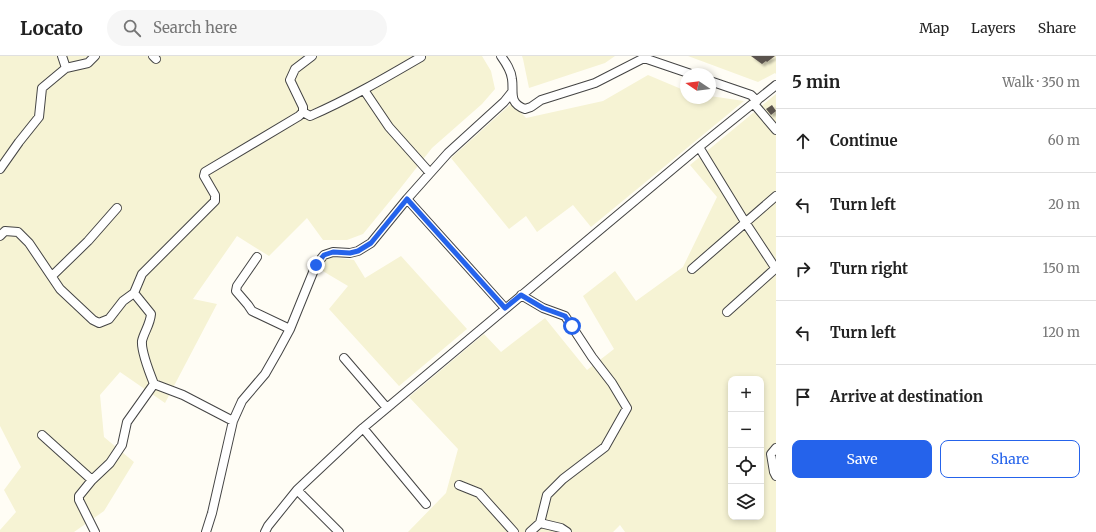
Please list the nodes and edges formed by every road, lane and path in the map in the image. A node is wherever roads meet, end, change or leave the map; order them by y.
1 (62, 56) edge
2 (95, 56) edge
3 (312, 56) edge
4 (501, 56) edge
5 (421, 57) dead end
6 (645, 57) edge
7 (66, 68) junction
8 (680, 70) edge
9 (716, 83) edge
10 (776, 86) edge
11 (364, 90) junction
12 (512, 92) junction
13 (755, 102) junction
14 (303, 112) junction
15 (776, 130) edge
16 (699, 147) junction
17 (0, 170) edge
18 (430, 173) junction
19 (776, 196) edge
20 (407, 199) junction
21 (117, 208) dead end
22 (745, 222) junction
23 (0, 236) edge
24 (257, 257) dead end
25 (692, 269) dead end
26 (776, 269) edge
27 (52, 276) junction
28 (134, 293) junction
29 (521, 295) junction
30 (505, 308) junction
31 (727, 312) dead end
32 (290, 329) junction
33 (344, 358) dead end
34 (154, 384) junction
35 (387, 408) junction
36 (233, 421) junction
37 (363, 428) junction
38 (42, 435) dead end
39 (776, 448) edge
40 (776, 476) edge
41 (92, 480) junction
42 (459, 485) dead end
43 (296, 490) junction
44 (426, 504) dead end
45 (540, 523) junction
46 (95, 532) edge
47 (206, 532) edge
48 (265, 532) edge
49 (339, 532) edge
50 (514, 532) edge
51 (530, 532) edge
52 (567, 532) edge

1 - 7 street
2 - 7 street
3 - 14 street
4 - 12 street
5 - 11 street
6 - 8 street
6 - 12 street
7 - 17 street
9 - 13 street
10 - 13 street
11 - 14 street
11 - 18 street
12 - 18 street
13 - 15 street
13 - 16 street
14 - 28 street
16 - 22 street
16 - 29 street
18 - 20 street
19 - 22 street
20 - 30 street
20 - 32 street
21 - 27 street
22 - 25 street
22 - 26 street
23 - 27 street
24 - 32 street
26 - 31 street
27 - 28 street
28 - 34 street
29 - 30 street
29 - 45 street
30 - 35 street
32 - 36 street
33 - 35 street
34 - 36 street
34 - 41 street
35 - 37 street
36 - 47 street
37 - 43 street
37 - 44 street
38 - 41 street
39 - 40 street
41 - 46 street
42 - 50 street
43 - 48 street
43 - 49 street
45 - 51 street
45 - 52 street

